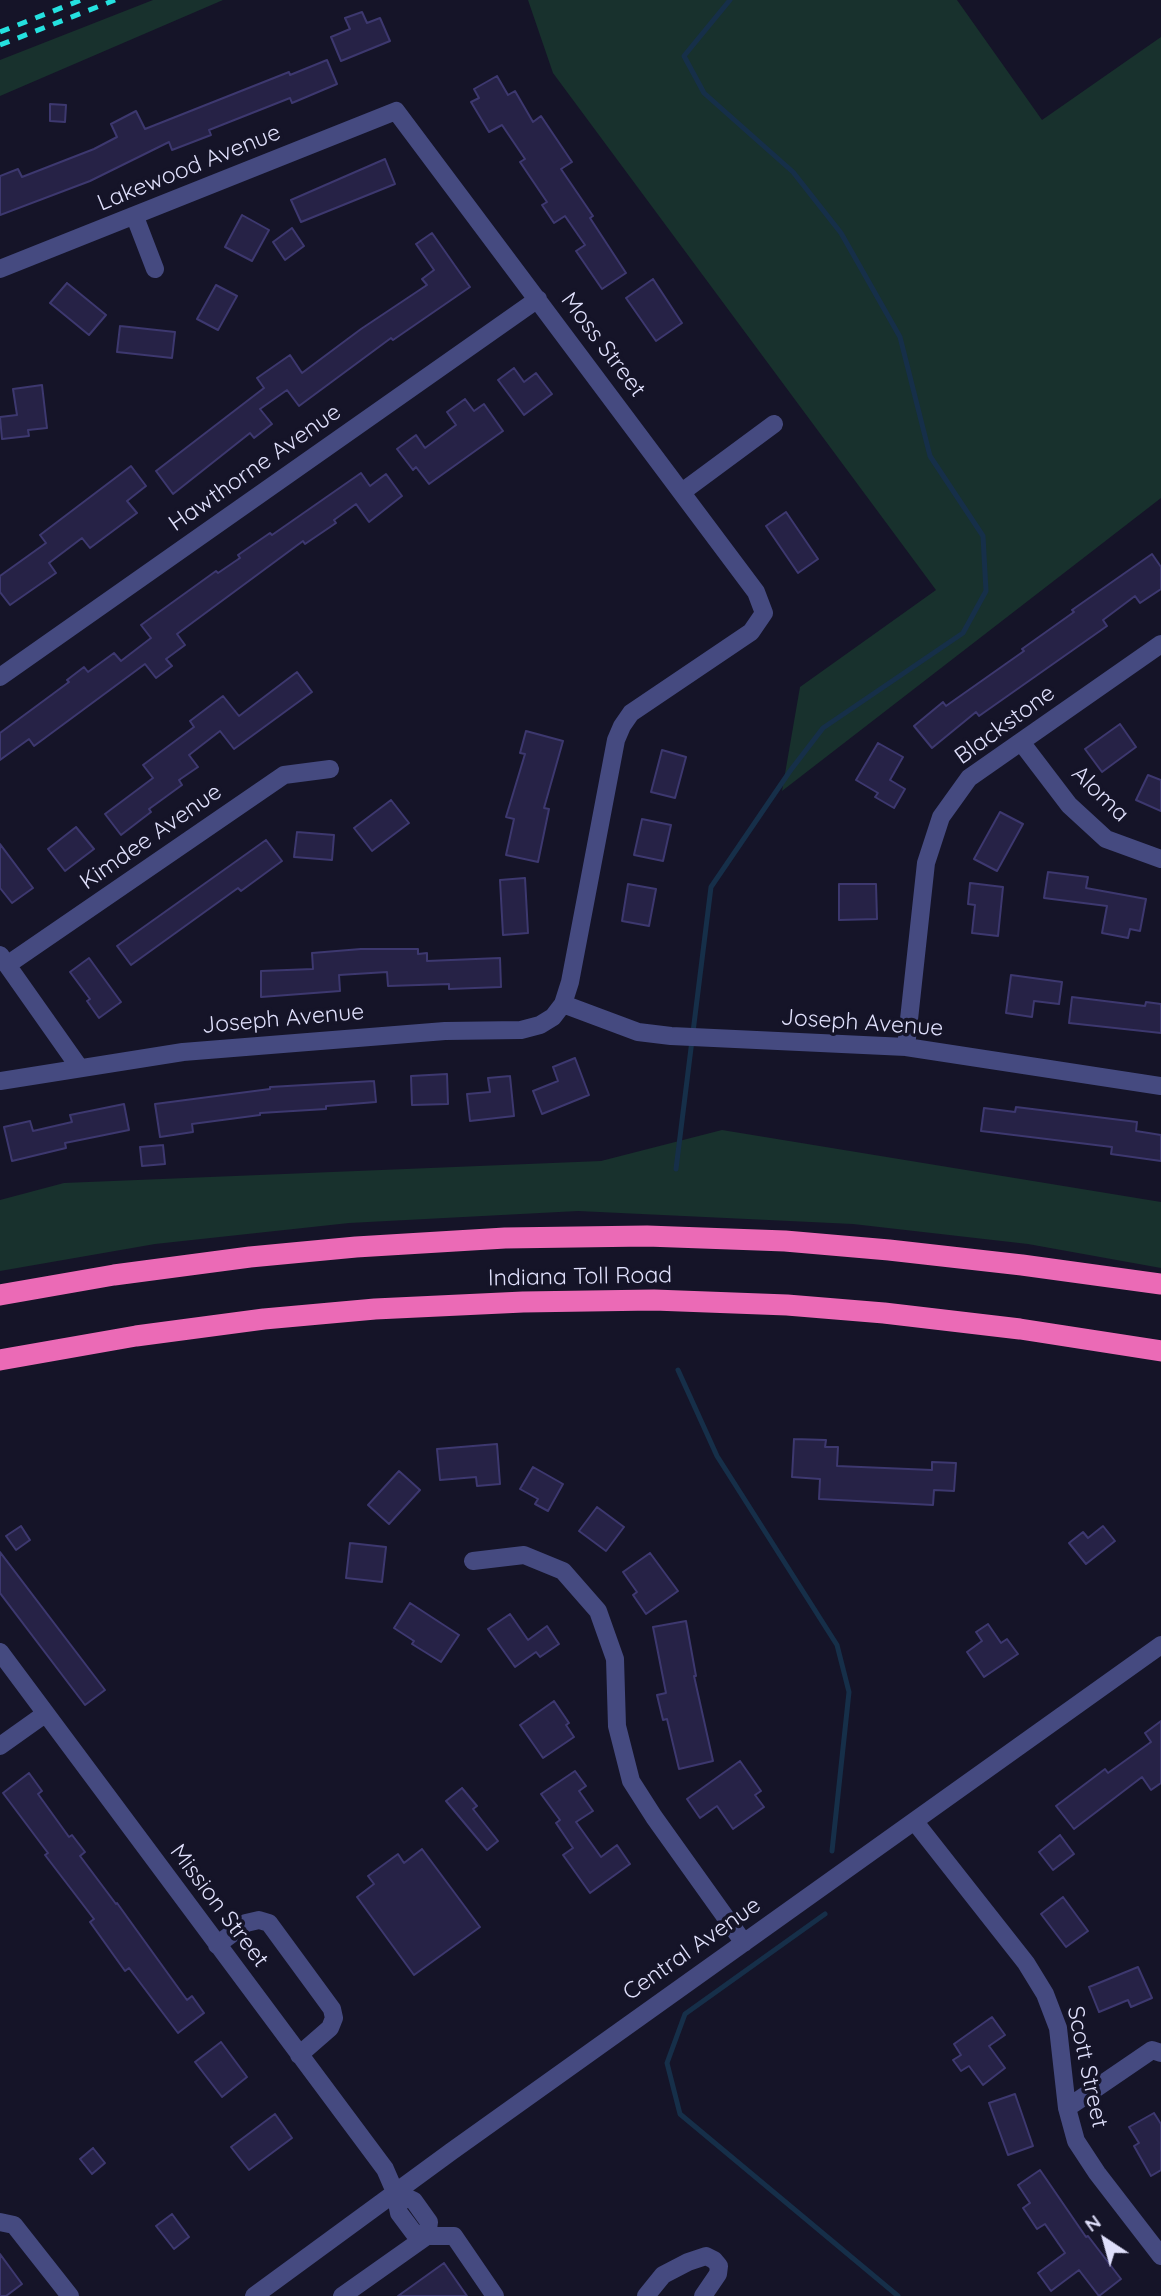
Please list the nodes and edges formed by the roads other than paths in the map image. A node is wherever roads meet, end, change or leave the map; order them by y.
1 (397, 111) joint
2 (135, 217) junction
3 (0, 269) edge
4 (155, 269) dead end
5 (538, 299) junction
6 (774, 424) dead end
7 (682, 492) junction
8 (1161, 644) edge
9 (0, 677) edge
10 (1021, 741) junction
11 (330, 769) dead end
12 (1161, 859) edge
13 (4, 960) edge
14 (563, 1004) junction
15 (906, 1047) junction
16 (79, 1067) junction
17 (0, 1081) edge
18 (1161, 1086) edge
19 (1161, 1284) edge
20 (0, 1295) edge
21 (1161, 1351) edge
22 (0, 1360) edge
23 (472, 1561) dead end
24 (1161, 1645) edge
25 (0, 1652) edge
26 (45, 1714) junction
27 (0, 1746) edge
28 (915, 1822) junction
29 (744, 1943) junction
30 (217, 1945) junction
31 (1161, 2053) edge
32 (299, 2055) junction
33 (1067, 2108) junction
34 (395, 2192) junction
35 (0, 2222) edge
36 (427, 2236) junction
37 (1161, 2256) edge
38 (70, 2296) edge
39 (254, 2296) edge
40 (342, 2296) edge
41 (495, 2296) edge
42 (646, 2296) edge
43 (703, 2296) edge

1 - 2 street, Lakewood Avenue
1 - 5 street, Moss Street
2 - 3 street, Lakewood Avenue
2 - 4 street
5 - 7 street, Moss Street
5 - 9 street, Hawthorne Avenue
6 - 7 street
7 - 14 street, Moss Street
8 - 10 street, Blackstone
10 - 12 street, Aloma
10 - 15 street, Blackstone
11 - 13 street, Kimdee Avenue
13 - 16 street
14 - 15 street, Joseph Avenue
14 - 16 street, Joseph Avenue
15 - 18 street, Joseph Avenue
16 - 17 street, Joseph Avenue
19 - 20 highway, Indiana Toll Road
21 - 22 highway, Indiana Toll Road
23 - 29 street
24 - 28 street, Central Avenue
25 - 26 street, Mission Street
26 - 27 street
26 - 30 street, Mission Street
28 - 29 street, Central Avenue
28 - 33 street, Scott Street
29 - 34 street, Central Avenue
30 - 32 street, Mission Street
30 - 32 street
31 - 33 street
32 - 34 street, Mission Street
33 - 37 street, Scott Street
34 - 36 street, Mission Street
34 - 39 street, Central Avenue
35 - 38 street
36 - 40 street
36 - 41 street
42 - 43 street

